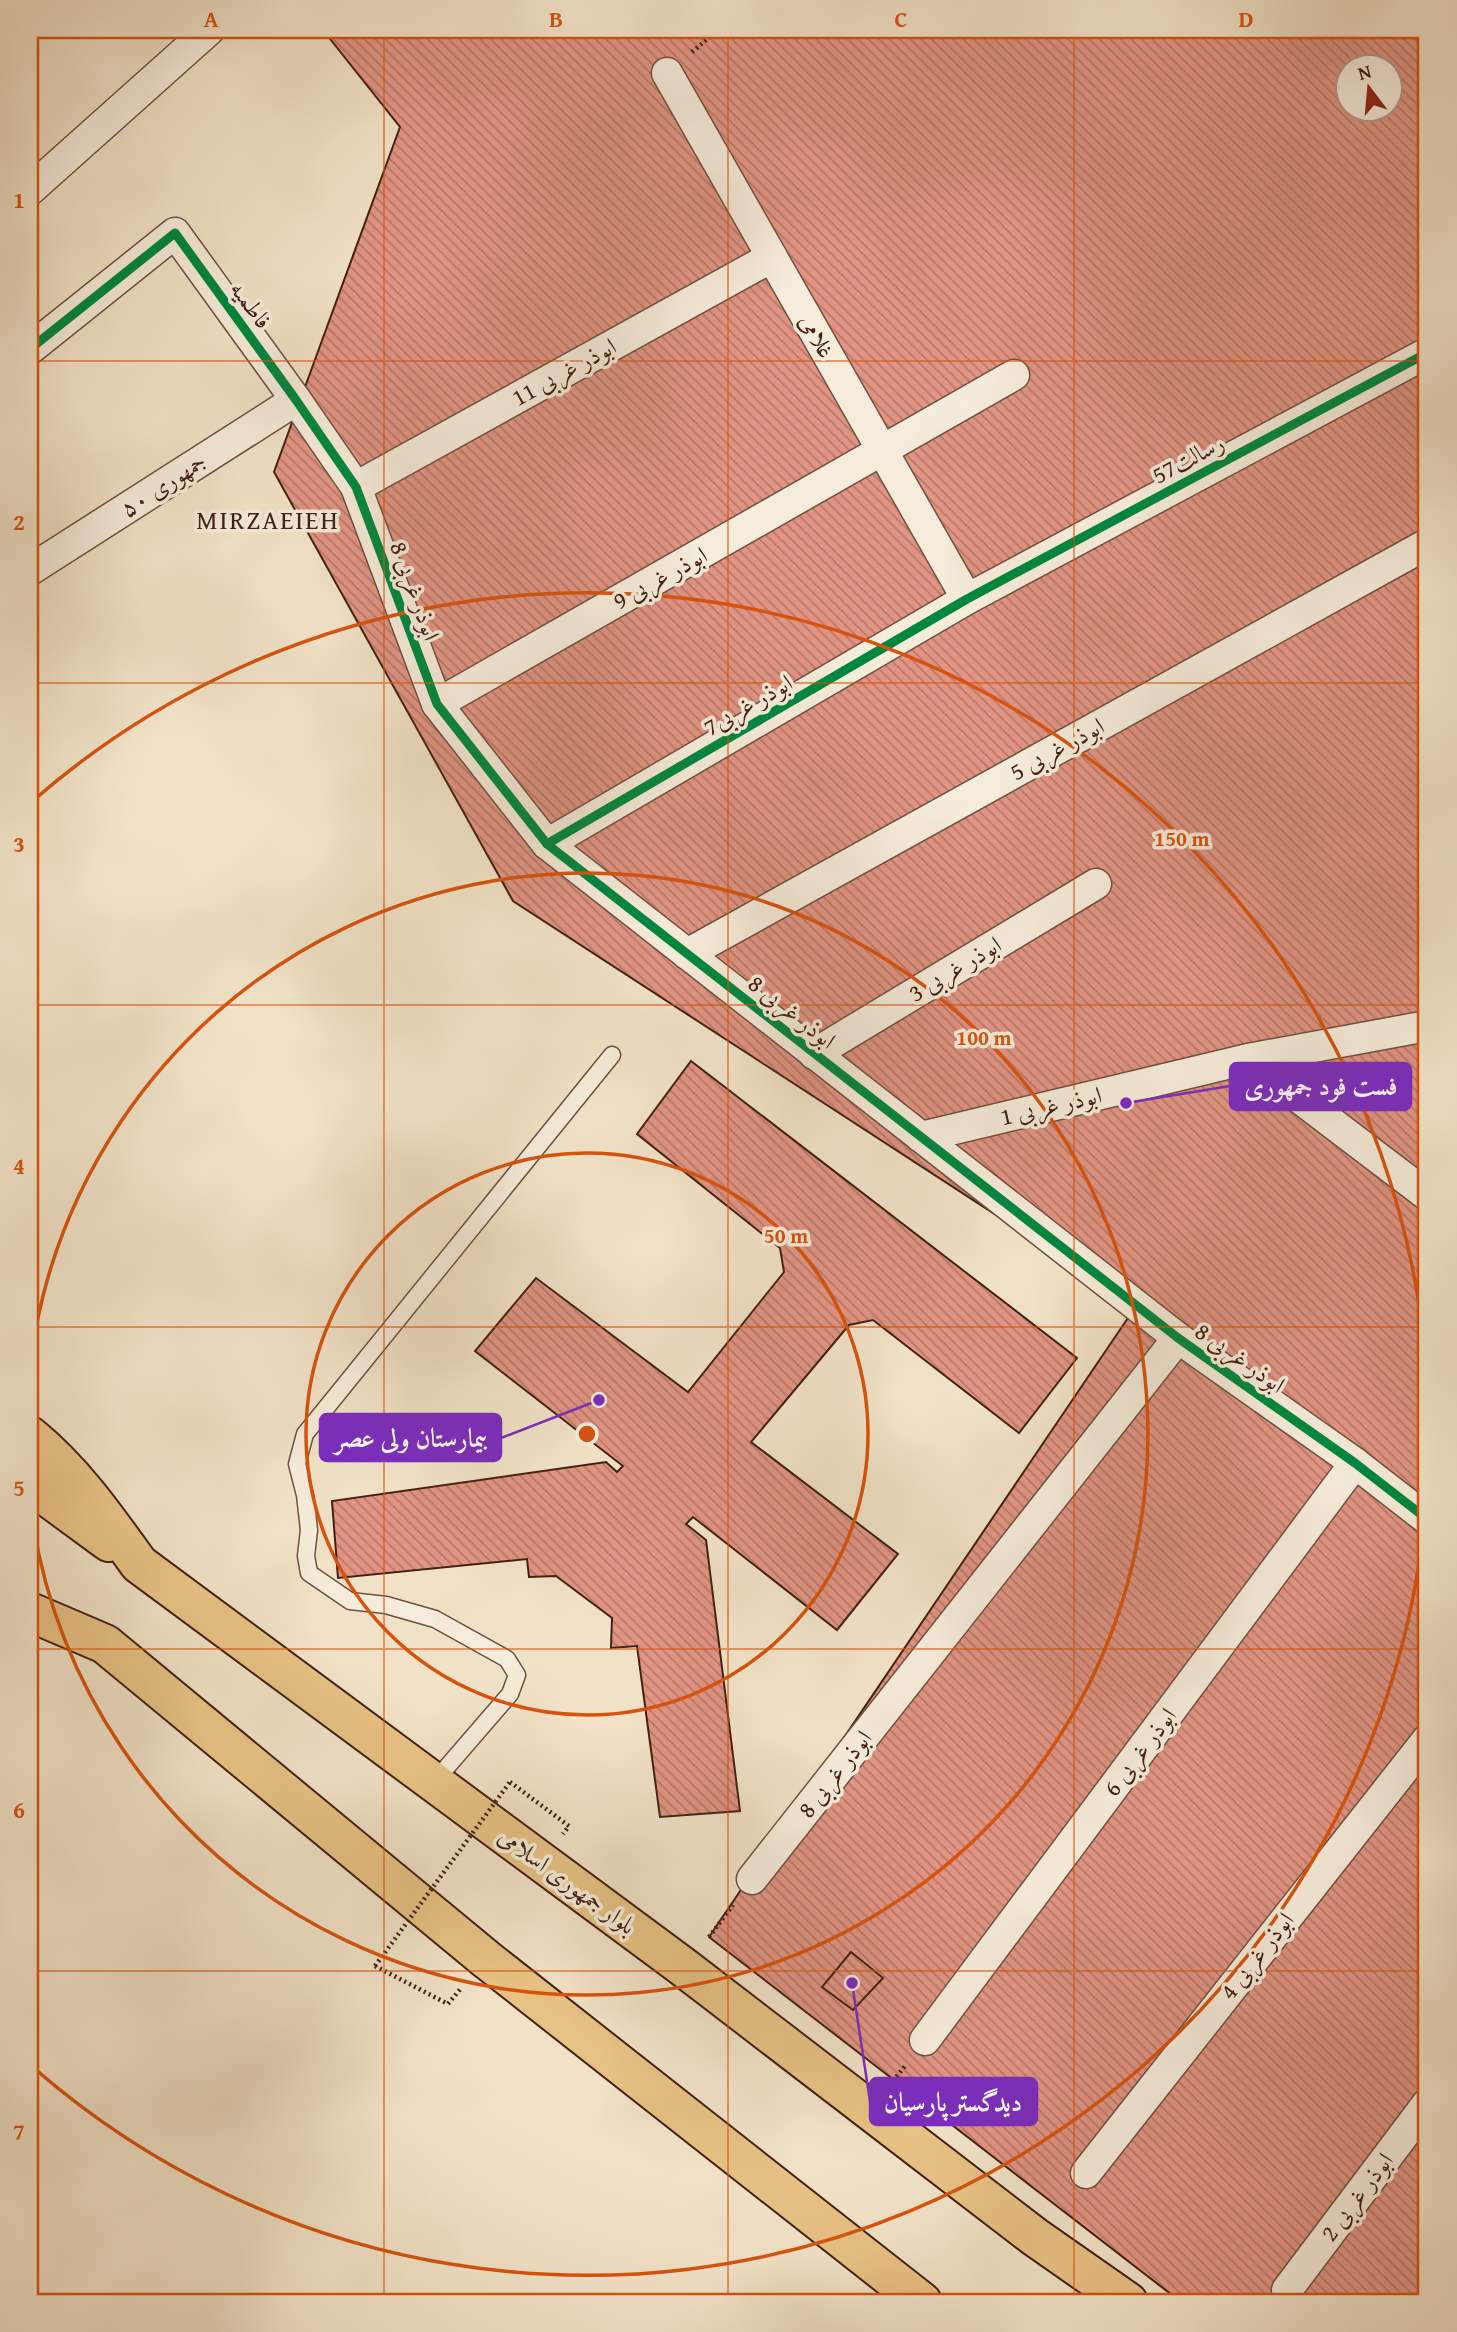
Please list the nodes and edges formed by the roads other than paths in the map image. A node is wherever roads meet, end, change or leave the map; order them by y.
1 (209, 30) edge
2 (667, 73) dead end
3 (30, 190) edge
4 (772, 257) junction
5 (30, 349) edge
6 (1427, 353) edge
7 (1014, 375) dead end
8 (296, 400) junction
9 (883, 452) junction
10 (356, 487) junction
11 (1427, 544) edge
12 (30, 570) edge
13 (967, 599) junction
14 (437, 704) junction
15 (547, 844) junction
16 (1096, 884) dead end
17 (687, 954) junction
18 (1427, 1026) edge
19 (814, 1054) junction
20 (612, 1055) dead end
21 (1248, 1059) junction
22 (921, 1137) junction
23 (1427, 1195) edge
24 (1178, 1338) junction
25 (30, 1436) edge
26 (1355, 1463) junction
27 (30, 1484) edge
28 (1427, 1519) edge
29 (139, 1564) junction
30 (31, 1609) edge
31 (1427, 1740) edge
32 (434, 1782) junction
33 (752, 1879) road end
34 (925, 2040) road end
35 (1427, 2104) edge
36 (1087, 2173) dead end
37 (1286, 2290) dead end
38 (922, 2302) edge
39 (1128, 2302) edge

1 - 3 street
2 - 4 street, غلامی
4 - 9 street, غلامی
4 - 10 street, ابوذر غربی 11
5 - 8 street, فاطمیه
6 - 13 street, رسالت57
7 - 9 street, ابوذر غربی 9
8 - 10 street, ابوذر غربی 8
8 - 12 street, جمهوری ۵۰
9 - 13 street, غلامی
9 - 14 street, ابوذر غربی 9
10 - 14 street, ابوذر غربی 8
11 - 17 street, ابوذر غربی 5
13 - 15 street, ابوذر غربی7
14 - 15 street, ابوذر غربی 8
15 - 17 street, ابوذر غربی 8
16 - 19 street, ابوذر غربی 3
17 - 19 street, ابوذر غربی 8
18 - 21 street, ابوذر غربی 1
19 - 22 street, ابوذر غربی 8
20 - 32 lane
21 - 22 street, ابوذر غربی 1
21 - 23 street
22 - 24 street, ابوذر غربی 8
24 - 26 street, ابوذر غربی 8
24 - 33 street, ابوذر غربی 8
25 - 29 main road, بلوار جمهوری اسلامی
26 - 28 street, ابوذر غربی 8
26 - 34 street, ابوذر غربی 6
27 - 29 main road
29 - 32 main road, بلوار جمهوری اسلامی
30 - 38 main road
31 - 36 street, ابوذر غربی 4
32 - 39 main road, بلوار جمهوری اسلامی
35 - 37 street, ابوذر غربی 2

